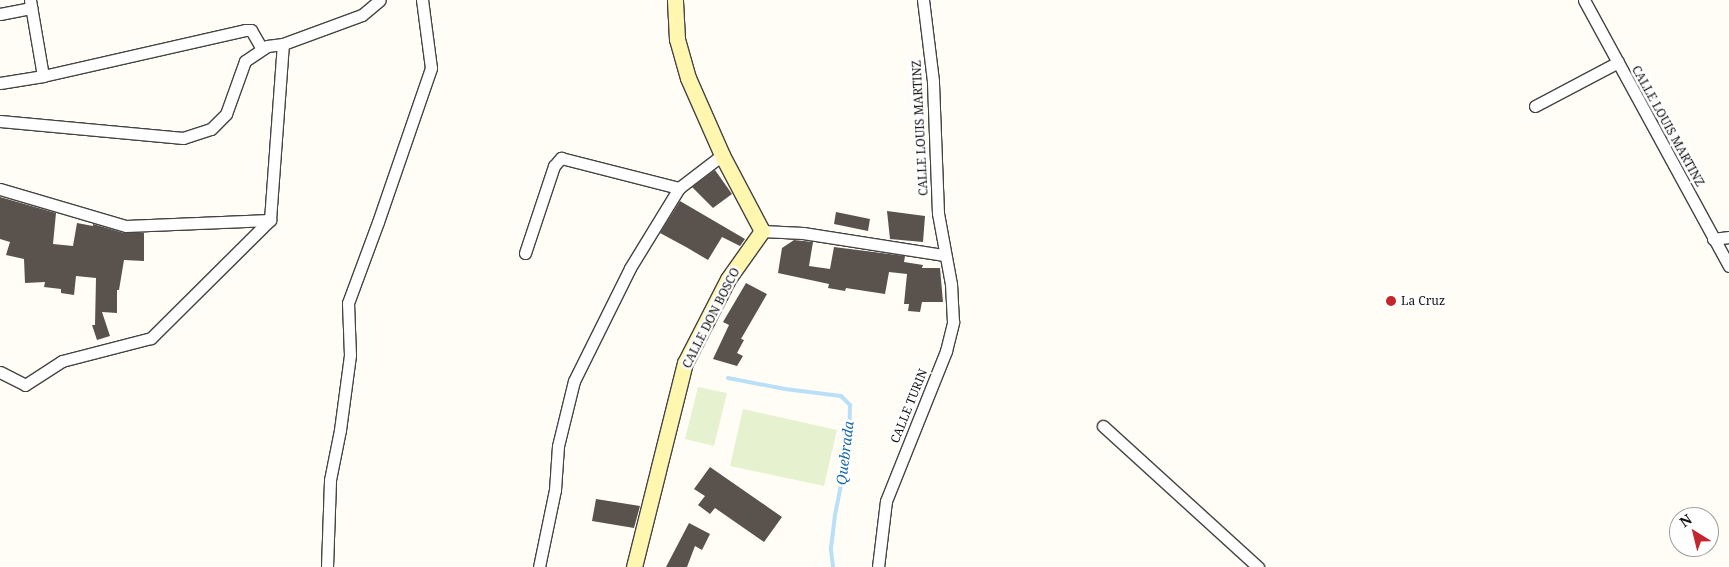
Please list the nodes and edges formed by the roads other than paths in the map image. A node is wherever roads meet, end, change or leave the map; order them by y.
1 (380, 0) edge
2 (422, 0) edge
3 (674, 0) edge
4 (922, 0) edge
5 (1584, 0) edge
6 (31, 4) edge
7 (0, 14) edge
8 (283, 44) junction
9 (262, 49) junction
10 (1618, 62) junction
11 (43, 76) junction
12 (0, 83) edge
13 (1535, 106) dead end
14 (0, 121) edge
15 (722, 155) junction
16 (679, 188) junction
17 (0, 189) edge
18 (270, 220) junction
19 (762, 231) junction
20 (1729, 238) edge
21 (1714, 239) junction
22 (525, 253) dead end
23 (944, 255) junction
24 (1729, 266) edge
25 (0, 372) edge
26 (1103, 426) dead end
27 (326, 567) edge
28 (539, 567) edge
29 (634, 567) edge
30 (878, 567) edge
31 (1258, 567) edge

1 - 8 street
2 - 27 street
3 - 15 street
4 - 23 street, CALLE LOUIS MARTINZ
5 - 10 street, CALLE LOUIS MARTINZ
6 - 7 street
6 - 11 street
8 - 9 street
8 - 18 street
9 - 11 street
9 - 14 street
10 - 13 street
10 - 21 street, CALLE LOUIS MARTINZ
11 - 12 street
15 - 16 street
15 - 19 street
16 - 22 street
16 - 28 street
17 - 18 street
18 - 25 street
19 - 23 street
19 - 29 street, CALLE DON BOSCO
20 - 21 street
21 - 24 street, CALLE LOUIS MARTINZ
23 - 30 street, CALLE TURIN
26 - 31 street

